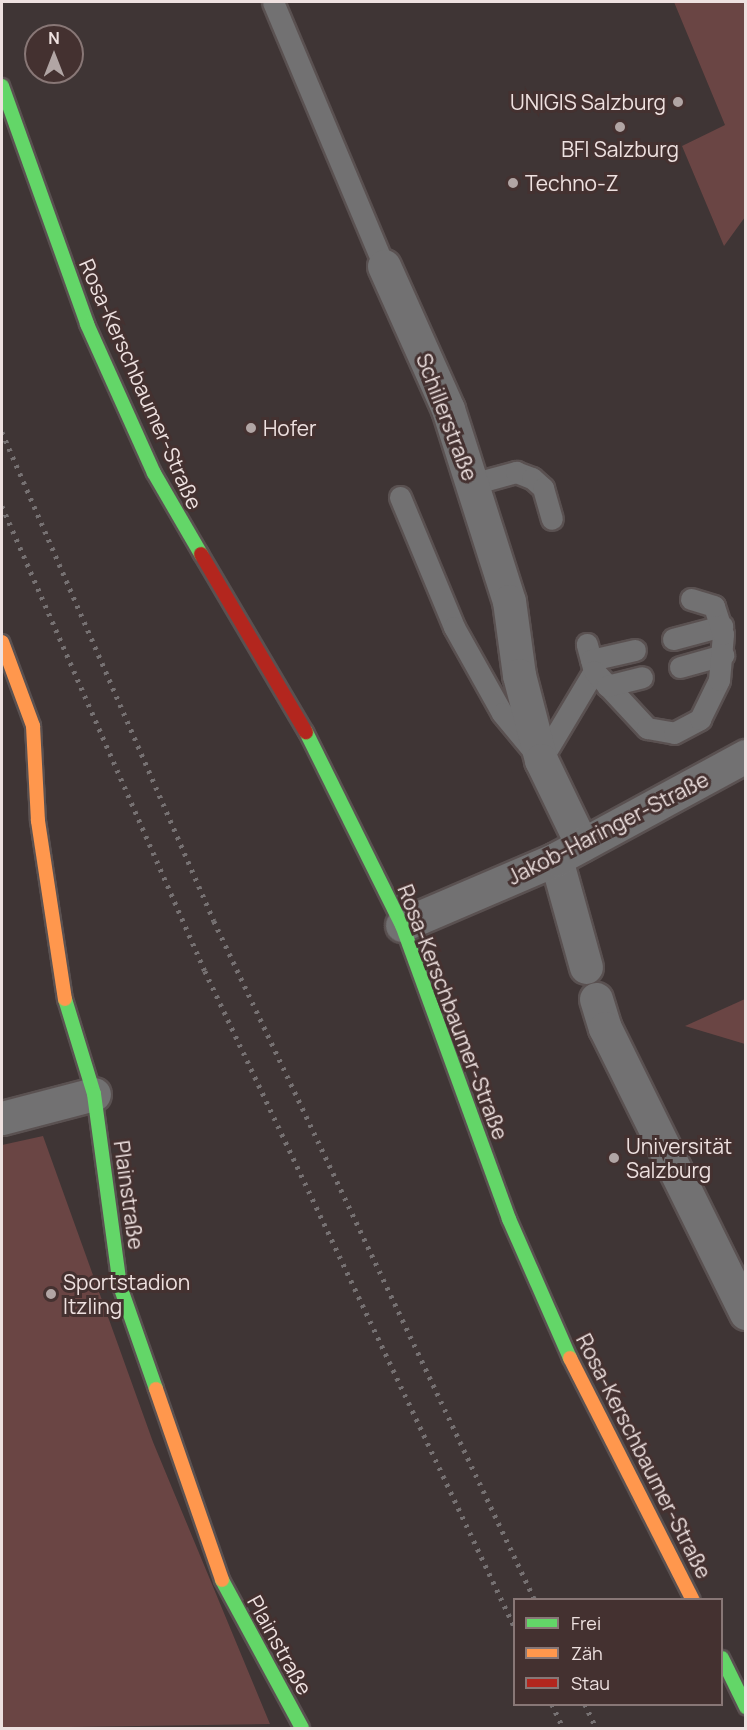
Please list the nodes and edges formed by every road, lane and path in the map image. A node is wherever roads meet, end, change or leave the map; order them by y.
1 (273, 2) edge
2 (2, 86) edge
3 (384, 266) joint
4 (472, 484) junction
5 (400, 496) dead end
6 (552, 519) dead end
7 (691, 599) dead end
8 (722, 626) junction
9 (673, 639) dead end
10 (2, 642) edge
11 (635, 650) dead end
12 (723, 655) junction
13 (595, 665) junction
14 (680, 667) dead end
15 (642, 677) dead end
16 (746, 756) edge
17 (541, 760) junction
18 (569, 852) junction
19 (402, 925) junction
20 (586, 967) dead end
21 (596, 999) dead end
22 (94, 1094) junction
23 (2, 1118) edge
24 (746, 1313) edge
25 (692, 1598) edge
26 (723, 1660) edge
27 (746, 1707) edge
28 (302, 1728) edge

1 - 3 lane, Schillerstraße
2 - 19 main road, Rosa-Kerschbaumer-Straße
3 - 4 street, Schillerstraße
4 - 6 lane
4 - 17 street, Schillerstraße
5 - 17 lane
7 - 8 lane
8 - 9 lane
8 - 12 lane
10 - 22 main road, Plainstraße
11 - 13 lane
12 - 13 lane
12 - 14 lane
13 - 15 lane
13 - 17 lane
16 - 18 street, Jakob-Haringer-Straße
17 - 18 street, Schillerstraße
18 - 19 street, Jakob-Haringer-Straße
18 - 20 street, Schillerstraße
19 - 25 main road, Rosa-Kerschbaumer-Straße
21 - 24 street
22 - 23 street
22 - 28 main road, Plainstraße
26 - 27 main road

